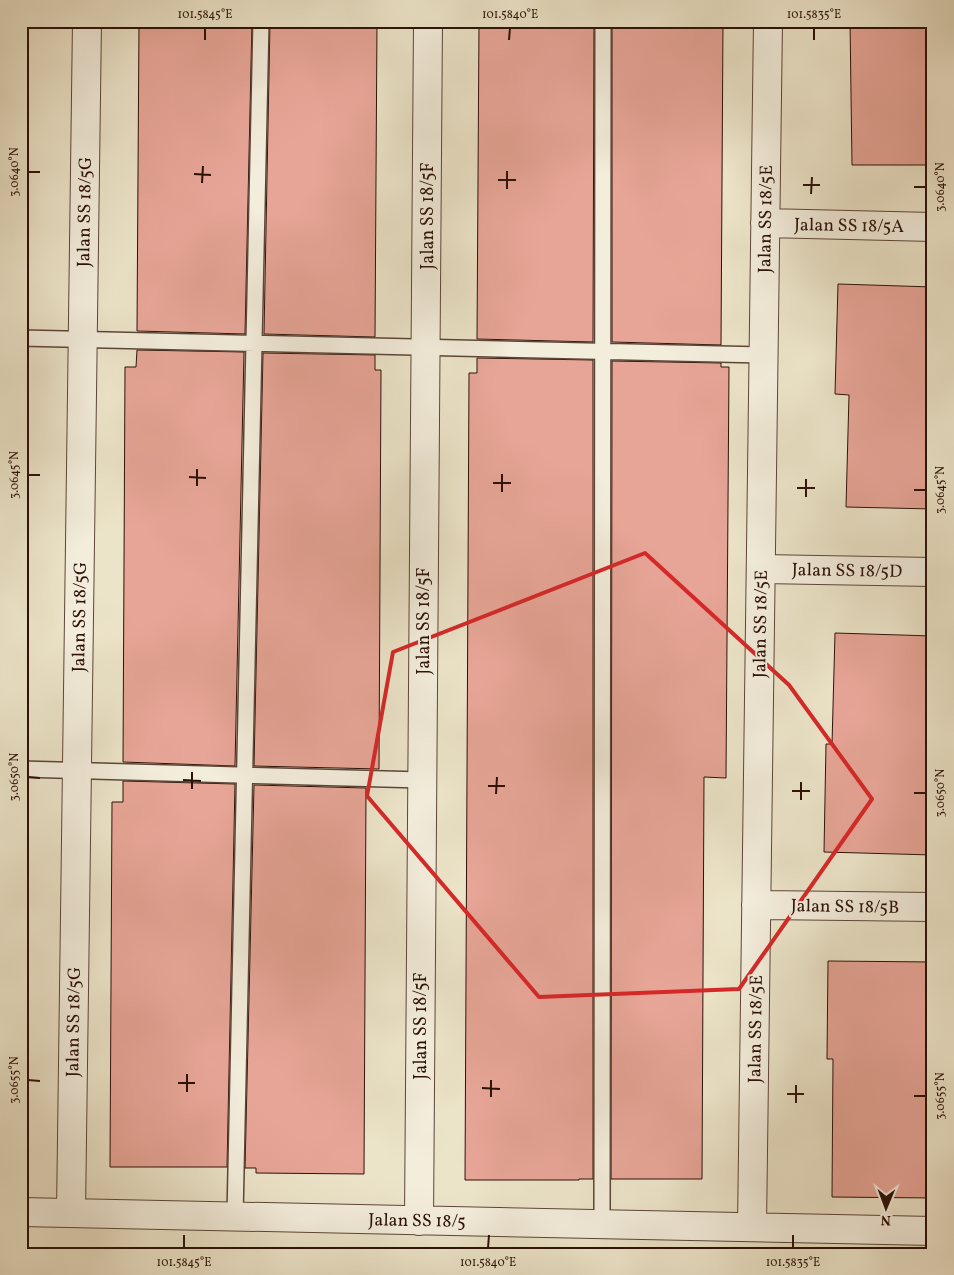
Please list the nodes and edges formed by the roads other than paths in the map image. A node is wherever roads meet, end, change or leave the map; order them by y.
1 (87, 21) edge
2 (261, 21) edge
3 (428, 21) edge
4 (603, 21) edge
5 (768, 21) edge
6 (765, 223) junction
7 (933, 227) edge
8 (21, 338) edge
9 (83, 340) junction
10 (254, 343) junction
11 (426, 347) junction
12 (603, 351) junction
13 (764, 355) junction
14 (761, 569) junction
15 (933, 572) edge
16 (21, 769) edge
17 (76, 770) junction
18 (244, 775) junction
19 (422, 780) junction
20 (756, 905) junction
21 (933, 908) edge
22 (21, 1212) edge
23 (70, 1213) junction
24 (235, 1216) junction
25 (419, 1221) junction
26 (602, 1224) junction
27 (752, 1227) junction
28 (933, 1231) edge

1 - 9 street, Jalan SS 18/5G
2 - 10 lane
3 - 11 street, Jalan SS 18/5F
4 - 12 lane
5 - 6 street, Jalan SS 18/5E
6 - 7 street, Jalan SS 18/5A
6 - 13 street, Jalan SS 18/5E
8 - 9 lane
9 - 10 lane
9 - 17 street, Jalan SS 18/5G
10 - 11 lane
10 - 18 lane
11 - 12 lane
11 - 19 street, Jalan SS 18/5F
12 - 13 lane
12 - 26 lane
13 - 14 street, Jalan SS 18/5E
14 - 15 street, Jalan SS 18/5D
14 - 20 street, Jalan SS 18/5E
16 - 17 lane
17 - 18 lane
17 - 23 street, Jalan SS 18/5G
18 - 19 lane
18 - 24 lane
19 - 25 street, Jalan SS 18/5F
20 - 21 street, Jalan SS 18/5B
20 - 27 street, Jalan SS 18/5E
22 - 23 street, Jalan SS 18/5
23 - 24 street, Jalan SS 18/5
24 - 25 street, Jalan SS 18/5
25 - 26 street, Jalan SS 18/5
26 - 27 street, Jalan SS 18/5
27 - 28 street, Jalan SS 18/5

